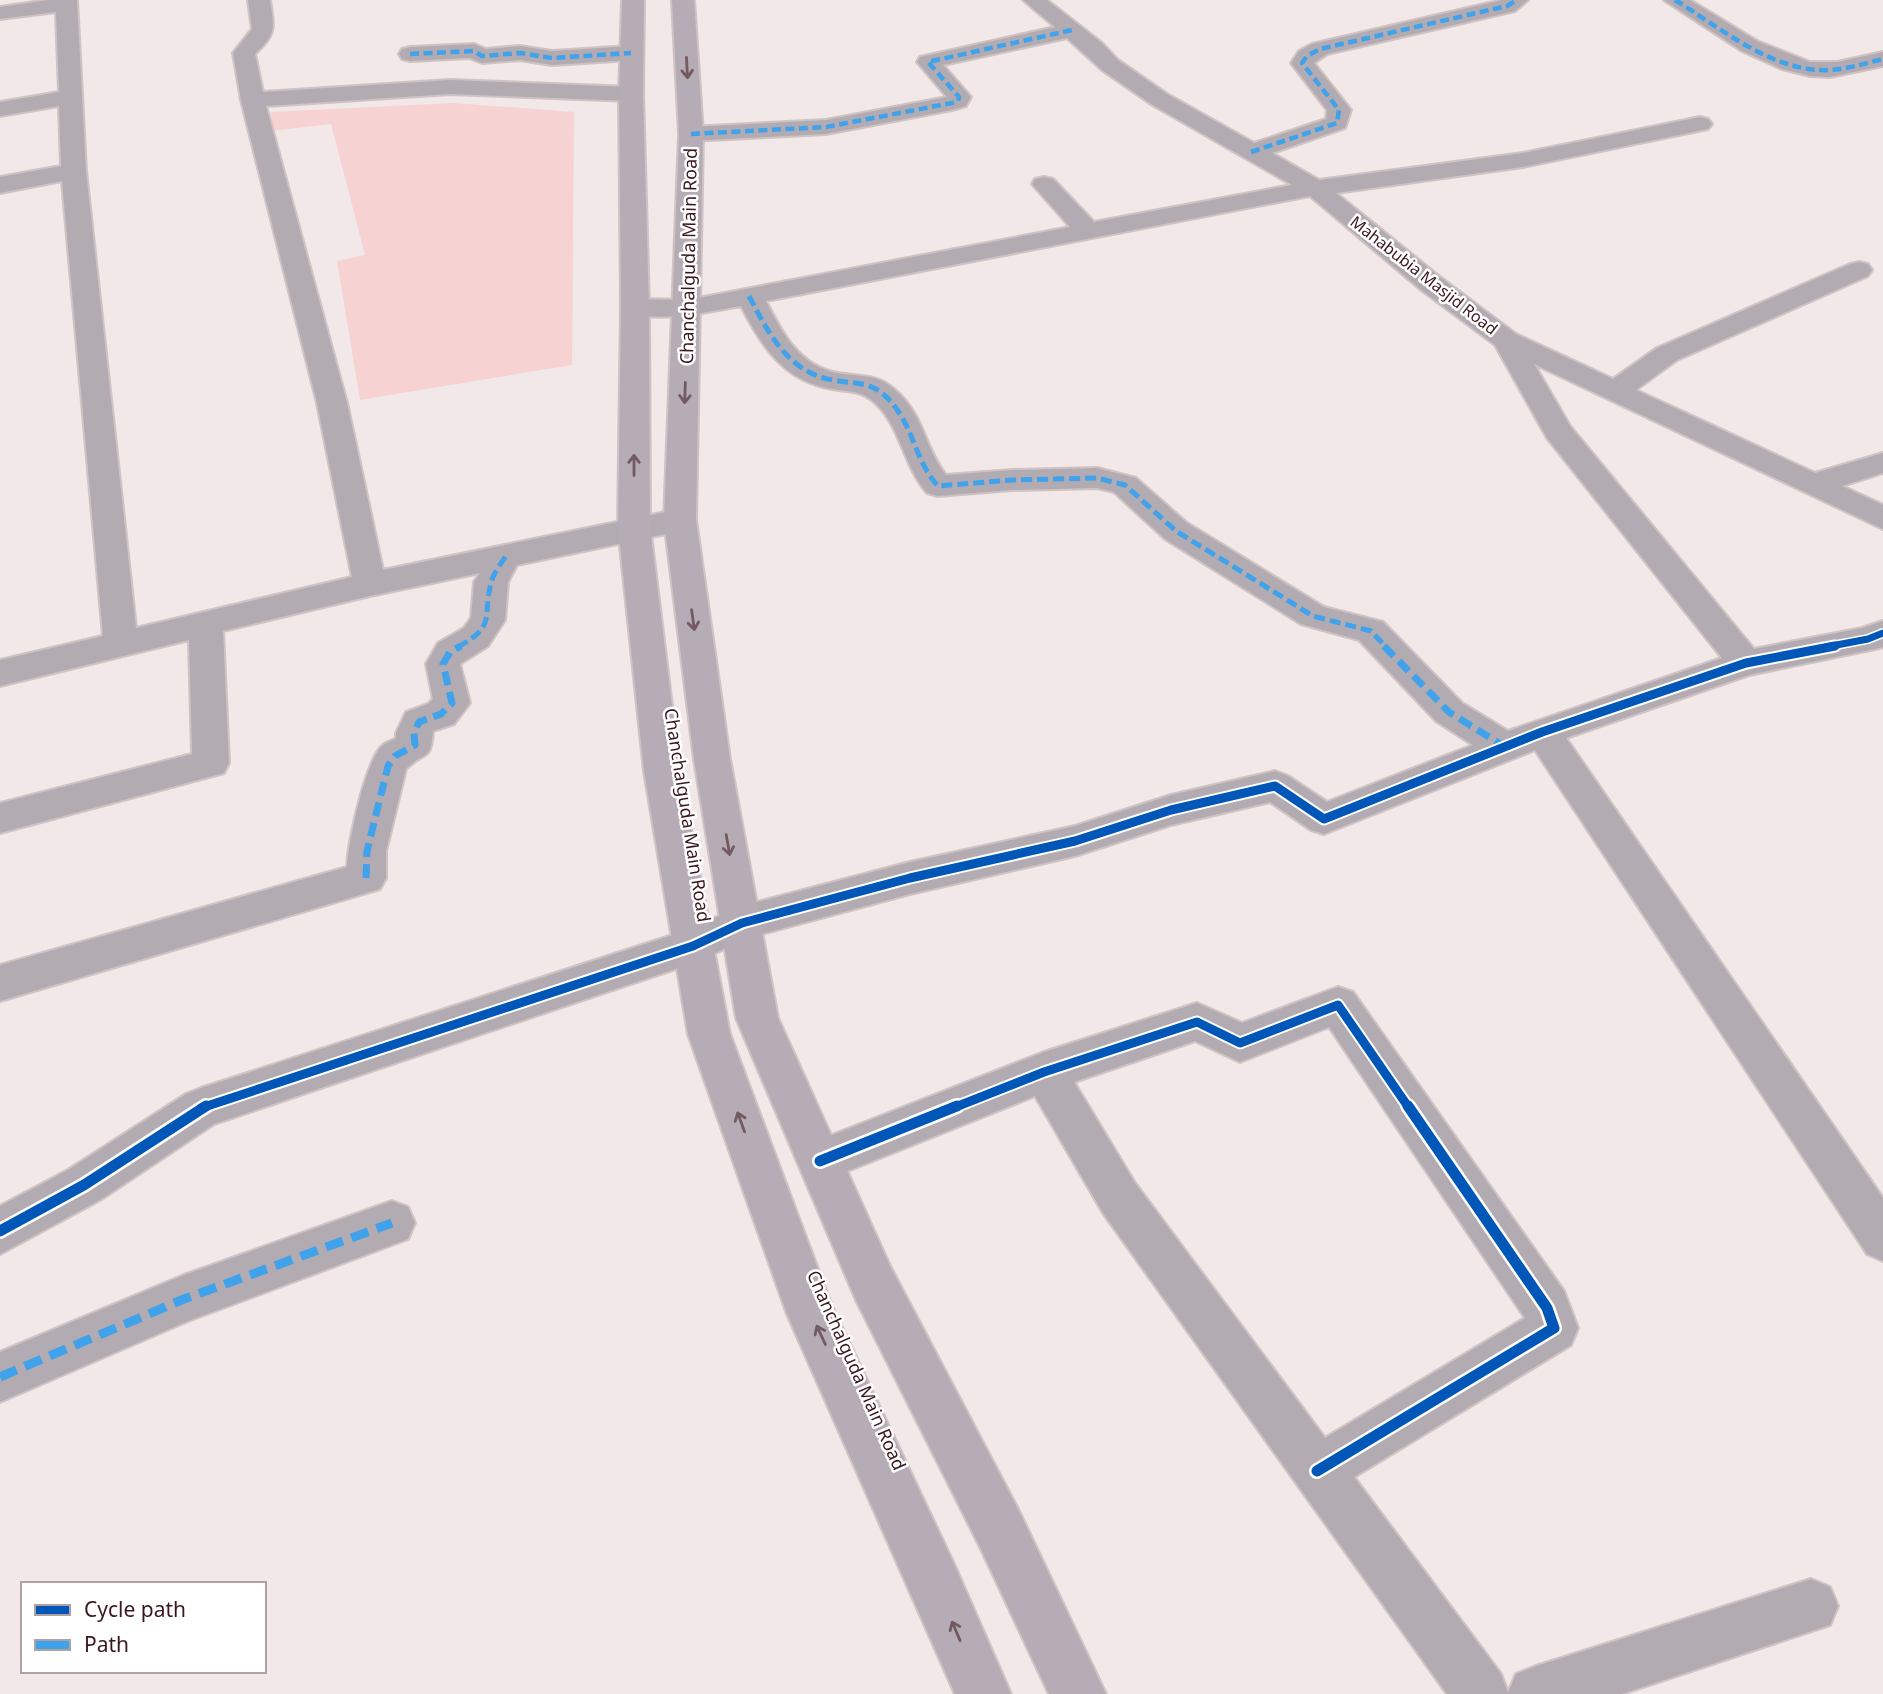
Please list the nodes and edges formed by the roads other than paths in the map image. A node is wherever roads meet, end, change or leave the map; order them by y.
1 (259, 0) edge
2 (632, 0) edge
3 (683, 0) edge
4 (1034, 0) edge
5 (1517, 0) edge
6 (1675, 0) edge
7 (65, 2) edge
8 (0, 13) edge
9 (1072, 30) junction
10 (631, 53) junction
11 (410, 54) dead end
12 (1883, 59) edge
13 (631, 94) junction
14 (70, 97) junction
15 (253, 100) junction
16 (0, 109) edge
17 (1700, 124) dead end
18 (691, 134) junction
19 (1251, 152) junction
20 (74, 171) junction
21 (1044, 184) dead end
22 (0, 185) edge
23 (1315, 188) junction
24 (1088, 232) junction
25 (1859, 270) dead end
26 (749, 296) junction
27 (635, 307) junction
28 (688, 308) junction
29 (1506, 340) junction
30 (1617, 390) junction
31 (1883, 463) edge
32 (1814, 484) junction
33 (1883, 518) edge
34 (680, 520) junction
35 (634, 527) junction
36 (507, 554) junction
37 (369, 584) junction
38 (206, 622) junction
39 (1883, 633) edge
40 (121, 646) junction
41 (1746, 663) junction
42 (0, 673) edge
43 (1524, 740) junction
44 (0, 818) edge
45 (742, 923) junction
46 (692, 946) junction
47 (0, 983) edge
48 (1044, 1072) junction
49 (820, 1161) junction
50 (392, 1223) dead end
51 (0, 1231) edge
52 (1883, 1238) edge
53 (0, 1377) edge
54 (1317, 1471) junction
55 (1811, 1606) dead end
56 (984, 1694) edge
57 (1078, 1694) edge
58 (1481, 1694) edge
59 (1536, 1694) edge

1 - 15 street
2 - 10 main road, Chanchalguda Main Road
3 -> 18 main road, Chanchalguda Main Road
4 - 9 street, Mahabubia Masjid Road
5 - 19 street
6 - 12 street
7 - 8 street
7 - 14 street
9 - 18 street
9 - 19 street, Mahabubia Masjid Road
10 - 11 street
10 - 13 main road, Chanchalguda Main Road
13 - 15 street
13 - 27 main road, Chanchalguda Main Road
14 - 16 street
14 - 20 street
15 - 37 street
17 - 23 street
18 - 28 main road, Chanchalguda Main Road
19 - 23 street, Mahabubia Masjid Road
20 - 22 street
20 - 40 street
21 - 24 street
23 - 24 street
23 - 29 street, Mahabubia Masjid Road
24 - 26 street
25 - 30 street
26 - 28 street
26 - 43 street
27 - 28 street
35 -> 27 main road, Chanchalguda Main Road
28 -> 34 main road, Chanchalguda Main Road
29 - 30 street, Mahabubia Masjid Road
29 - 41 street
30 - 32 street, Mahabubia Masjid Road
31 - 32 street
32 - 33 street, Mahabubia Masjid Road
34 - 35 street
34 -> 45 main road, Chanchalguda Main Road
35 - 36 street
35 - 46 main road, Chanchalguda Main Road
36 - 37 street
36 - 47 street
37 - 38 street
38 - 40 street
38 - 44 street
39 - 41 street
40 - 42 street
41 - 43 street
43 - 45 street
43 - 52 street
45 - 46 street
45 - 49 main road, Chanchalguda Main Road
46 - 51 street
56 -> 46 main road, Chanchalguda Main Road
48 - 49 street
48 - 54 street
48 - 54 street
49 - 57 main road, Chanchalguda Main Road
50 - 53 street
54 - 58 street
55 - 59 street

